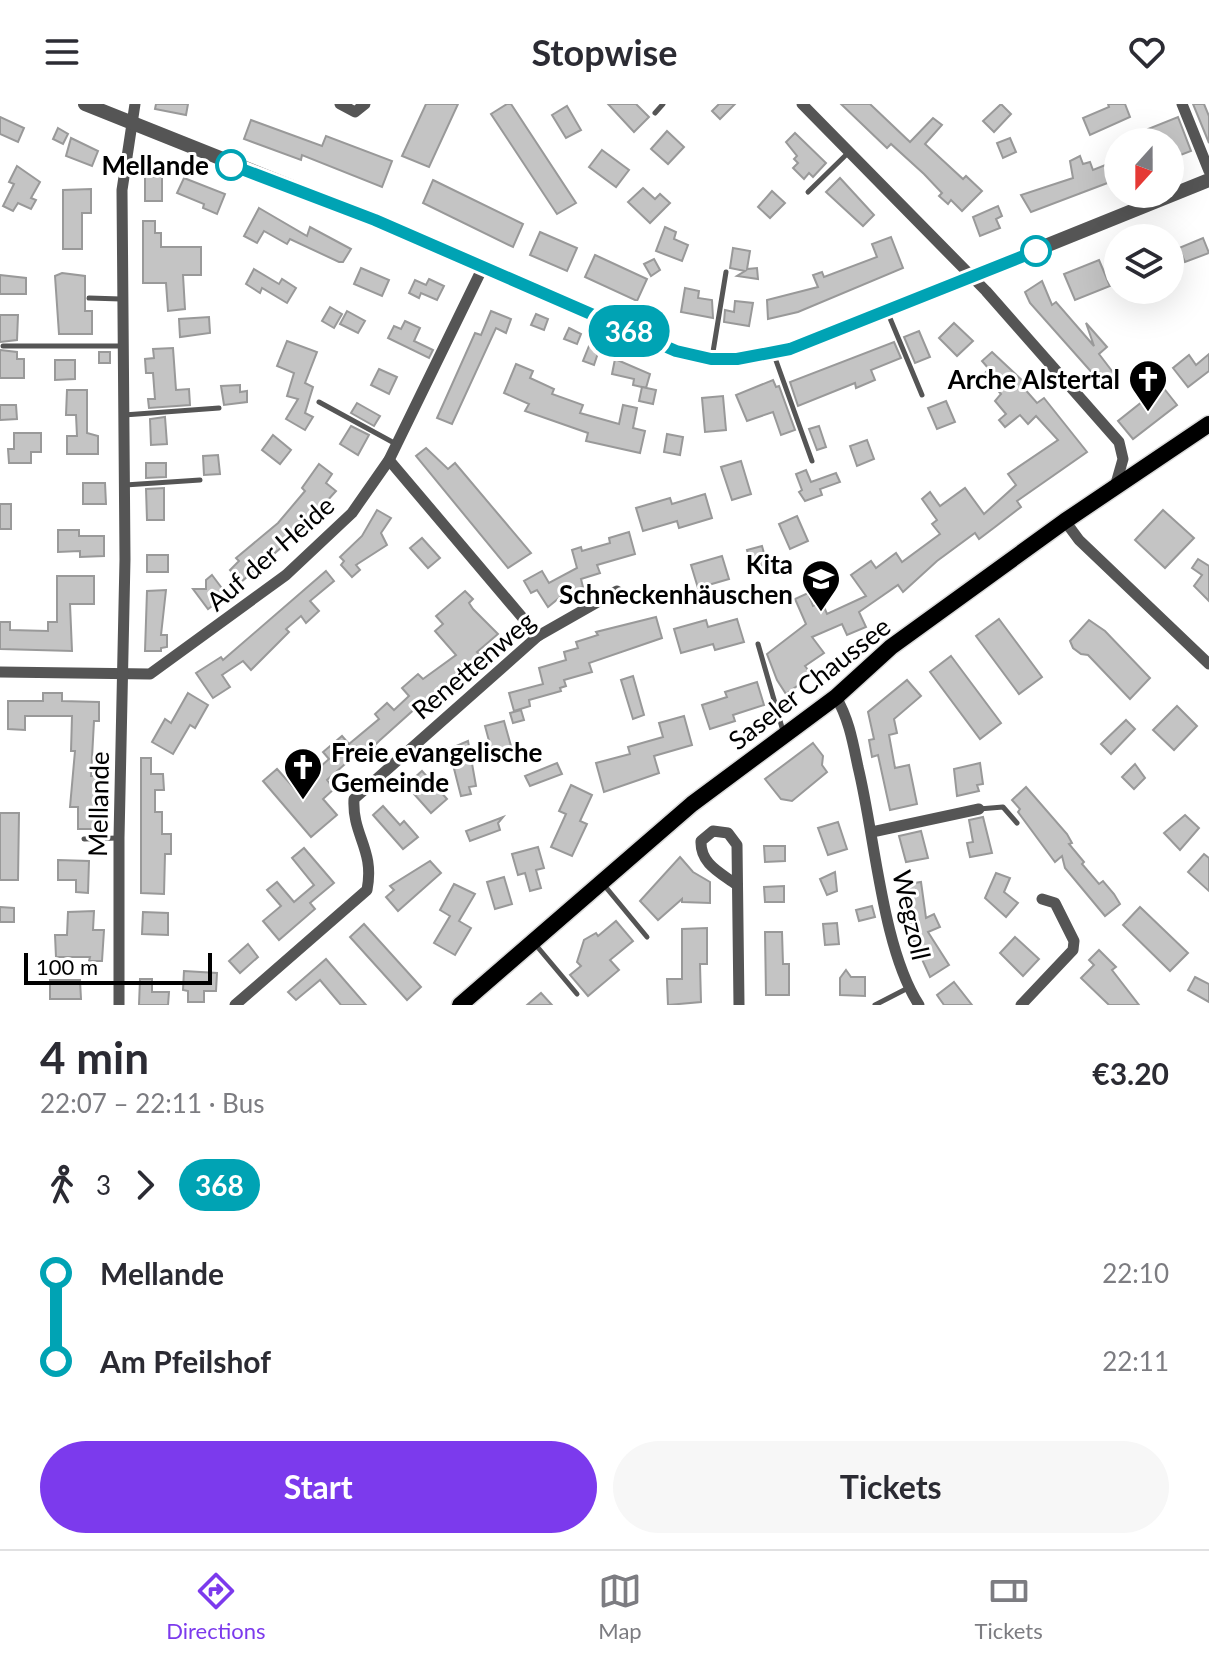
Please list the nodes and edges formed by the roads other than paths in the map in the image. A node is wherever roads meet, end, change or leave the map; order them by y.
1 (85, 104) edge
2 (135, 104) edge
3 (340, 104) edge
4 (365, 104) edge
5 (663, 104) edge
6 (802, 104) edge
7 (1182, 104) edge
8 (655, 113) dead end
9 (131, 124) junction
10 (851, 151) junction
11 (1209, 171) edge
12 (1209, 180) edge
13 (808, 192) dead end
14 (483, 267) junction
15 (726, 272) dead end
16 (972, 276) junction
17 (89, 298) dead end
18 (122, 299) junction
19 (887, 310) junction
20 (3, 346) dead end
21 (123, 346) junction
22 (773, 354) junction
23 (711, 359) junction
24 (922, 395) dead end
25 (319, 402) dead end
26 (219, 408) dead end
27 (123, 415) junction
28 (1209, 424) edge
29 (396, 445) junction
30 (389, 460) junction
31 (812, 461) dead end
32 (200, 480) dead end
33 (124, 485) junction
34 (1115, 487) junction
35 (1065, 521) junction
36 (617, 591) dead end
37 (538, 636) junction
38 (758, 644) dead end
39 (764, 648) dead end
40 (761, 656) junction
41 (1209, 664) edge
42 (0, 672) edge
43 (123, 672) junction
44 (836, 697) junction
45 (785, 737) junction
46 (979, 809) joint
47 (1017, 823) dead end
48 (872, 832) junction
49 (119, 838) junction
50 (84, 839) dead end
51 (601, 882) junction
52 (737, 885) junction
53 (1042, 899) dead end
54 (647, 937) dead end
55 (532, 940) junction
56 (908, 988) junction
57 (577, 994) dead end
58 (119, 1005) edge
59 (235, 1005) edge
60 (460, 1005) edge
61 (739, 1005) edge
62 (875, 1005) edge
63 (919, 1005) edge
64 (1021, 1005) edge

1 - 9 street
2 - 9 street, Mellande
3 - 4 street
5 - 8 lane
6 - 10 street
7 - 11 street
9 - 14 street
9 - 18 street, Mellande
10 - 13 lane
10 - 16 street
12 - 16 street
14 - 23 street
14 - 29 street, Auf der Heide
15 - 23 lane
16 - 19 street
16 - 34 street
17 - 18 lane
18 - 21 street, Mellande
19 - 22 street
19 - 24 lane
20 - 21 lane
21 - 27 street, Mellande
22 - 23 street
22 - 31 lane
25 - 29 lane
26 - 27 lane
27 - 33 street, Mellande
28 - 34 main road, Saseler Chaussee
29 - 30 street, Auf der Heide
30 - 37 street
30 - 43 street, Auf der Heide
32 - 33 lane
33 - 43 street, Mellande
34 - 35 main road, Saseler Chaussee
35 - 41 street
35 - 44 main road, Saseler Chaussee
36 - 37 street, Renettenweg
37 - 59 street, Renettenweg
38 - 40 lane
39 - 40 lane
40 - 45 lane
42 - 43 street, Auf der Heide
43 - 49 street, Mellande
44 - 45 main road, Saseler Chaussee
44 - 48 street, Wegzoll
45 - 51 main road, Saseler Chaussee
46 - 47 lane
46 - 48 street
48 - 56 street, Wegzoll
49 - 50 lane
49 - 58 street, Mellande
51 - 54 lane
51 - 55 main road, Saseler Chaussee
52 - 52 street
52 - 61 street
53 - 64 street
55 - 57 lane
55 - 60 main road, Saseler Chaussee
56 - 62 lane
56 - 63 street, Wegzoll

